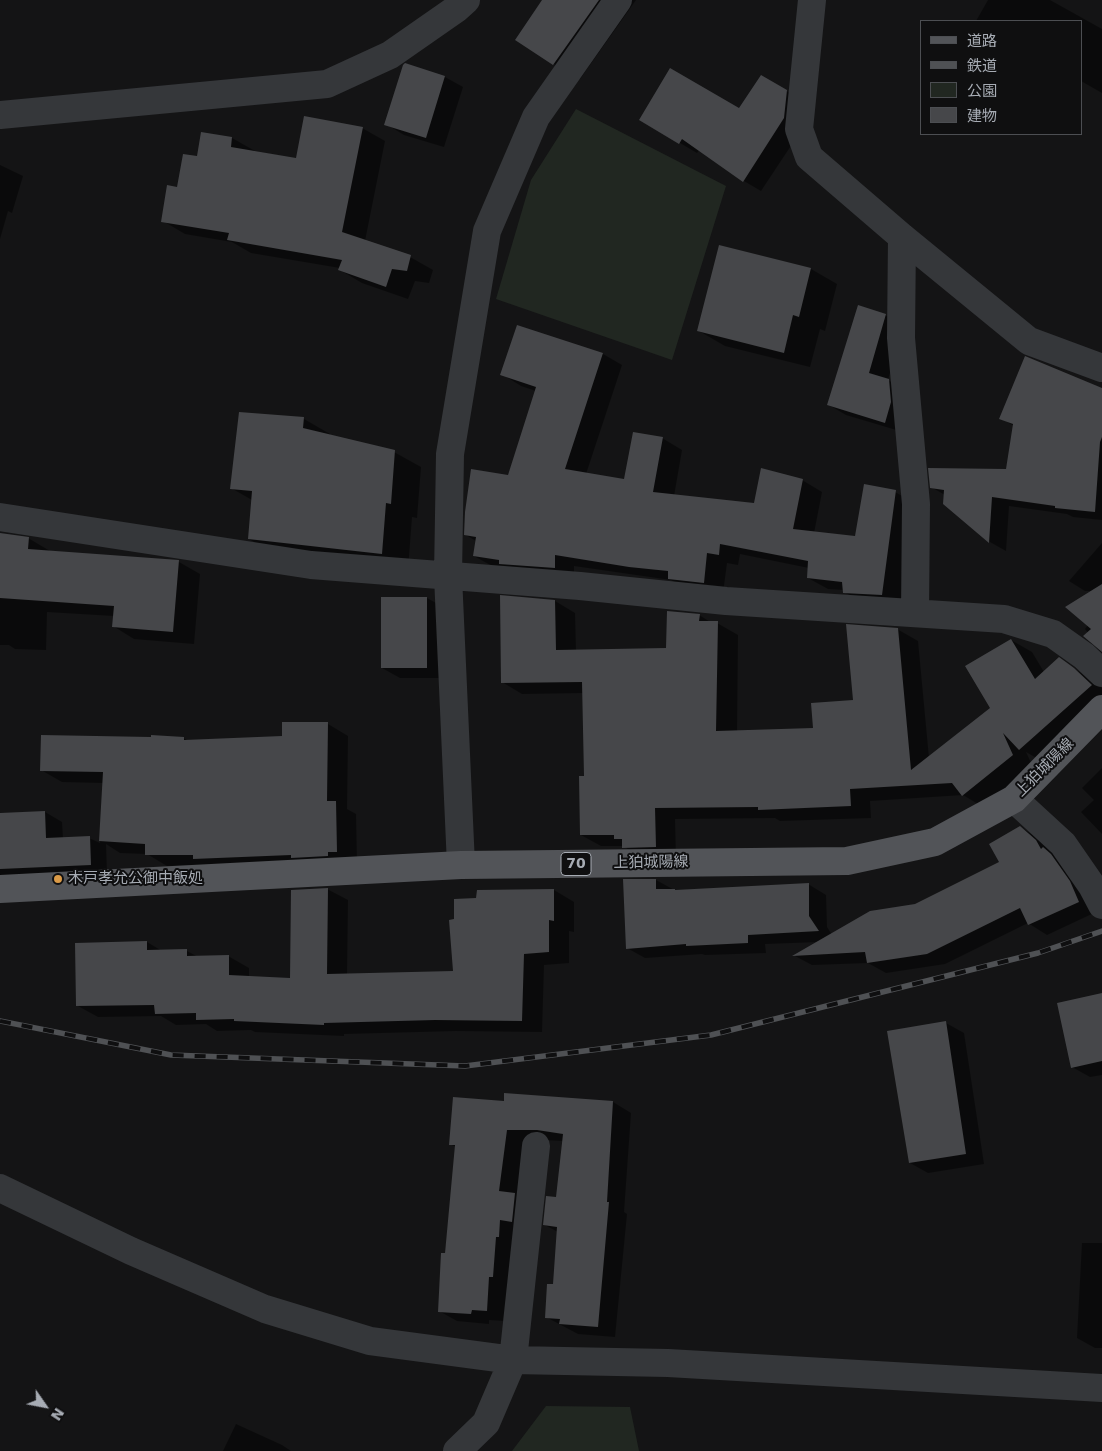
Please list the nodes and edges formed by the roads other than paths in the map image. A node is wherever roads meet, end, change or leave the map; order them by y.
1 (466, 0) edge
2 (618, 0) edge
3 (812, 0) edge
4 (0, 115) edge
5 (902, 237) junction
6 (1102, 368) edge
7 (0, 517) edge
8 (448, 576) junction
9 (915, 613) junction
10 (1102, 673) edge
11 (1102, 709) edge
12 (1014, 799) junction
13 (461, 866) junction
14 (0, 888) edge
15 (1102, 905) edge
16 (536, 1146) dead end
17 (0, 1188) edge
18 (513, 1360) junction
19 (1102, 1388) edge
20 (456, 1451) edge

1 - 4 street
2 - 8 street
3 - 5 street
5 - 6 street
5 - 9 street
7 - 8 street
8 - 9 street
8 - 13 street
9 - 10 street
11 - 12 main road, 上狛城陽線 / 70
12 - 13 main road, 上狛城陽線 / 70
12 - 15 street
13 - 14 main road, 上狛城陽線 / 70
16 - 18 street
17 - 18 street
18 - 19 street
18 - 20 street

